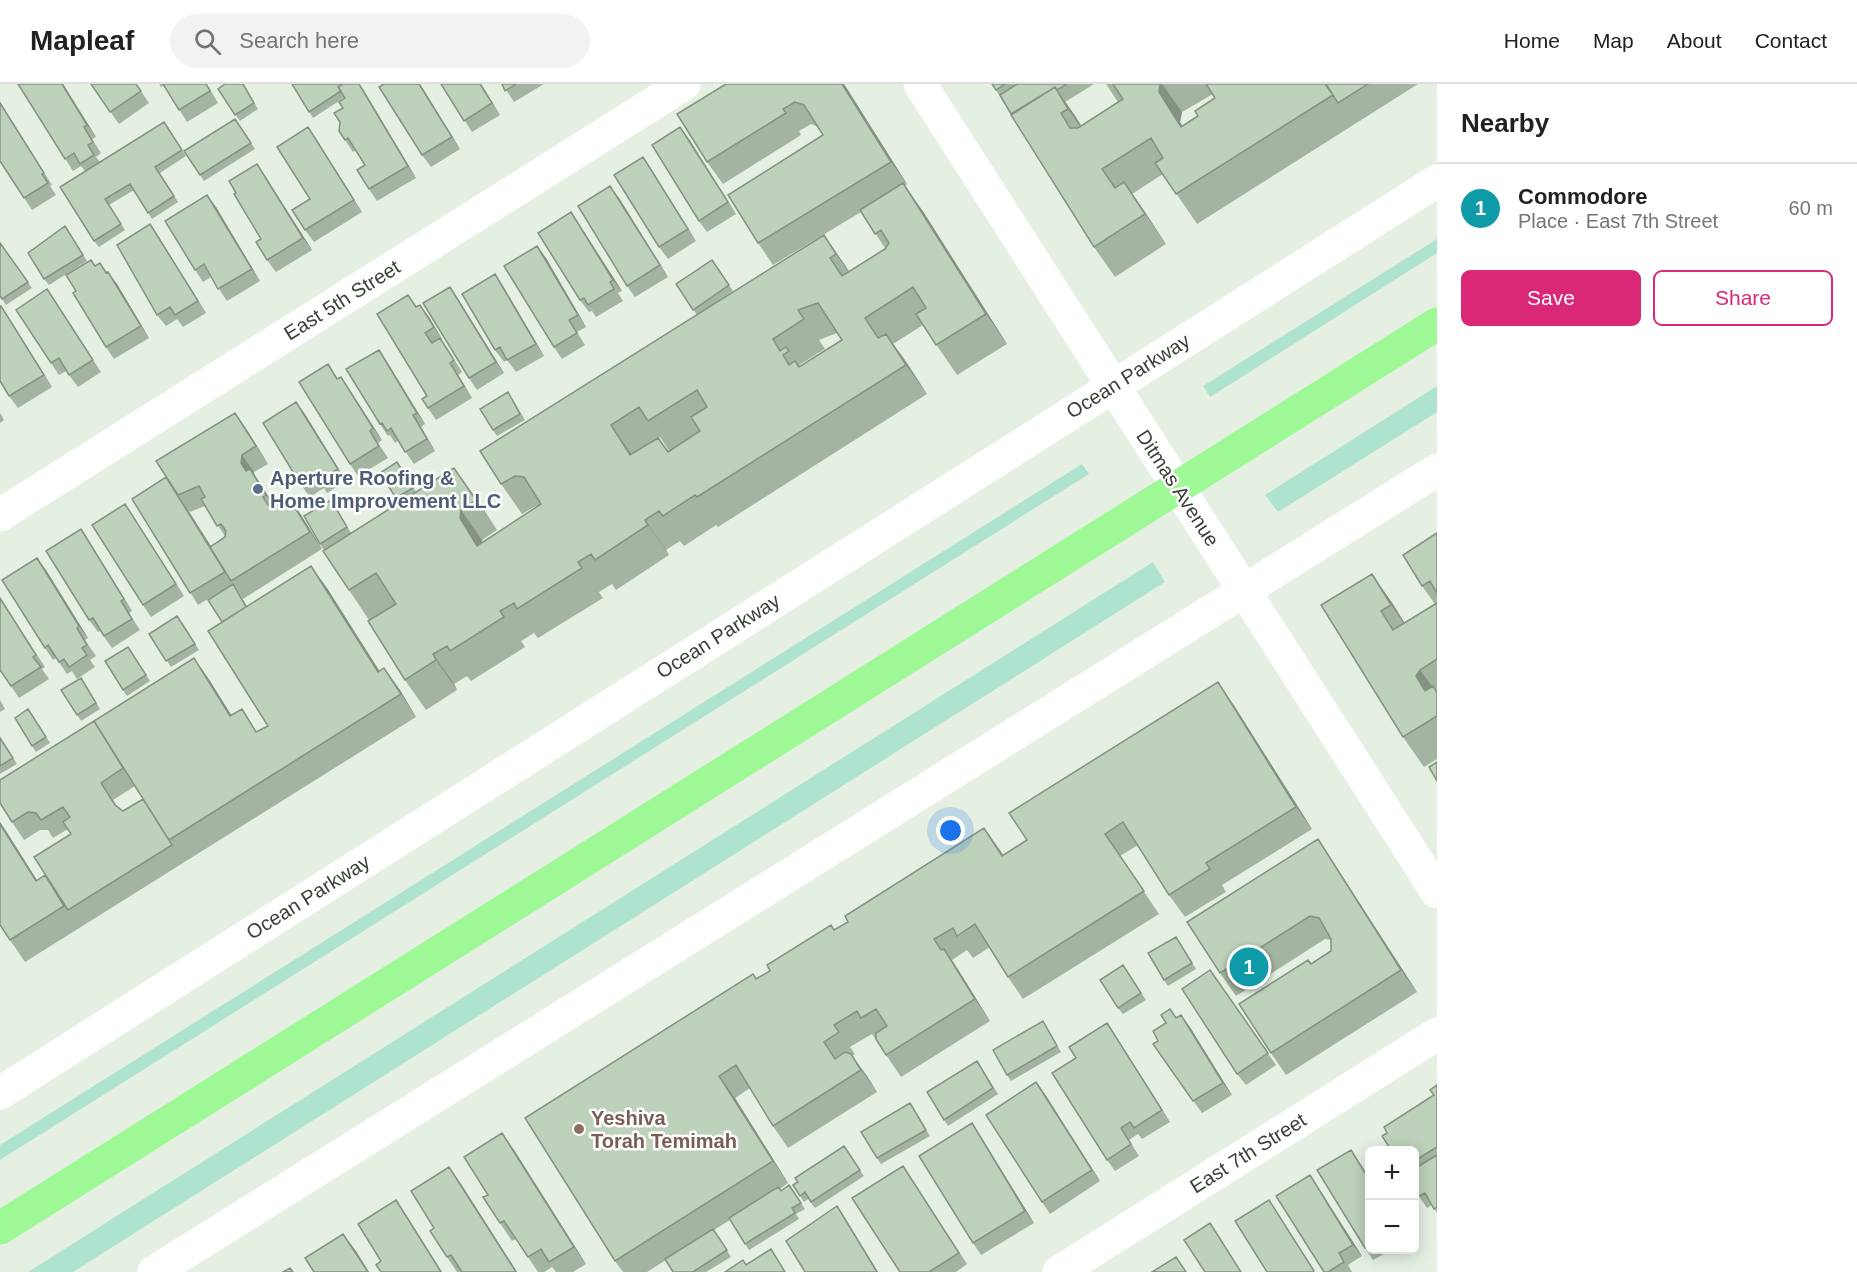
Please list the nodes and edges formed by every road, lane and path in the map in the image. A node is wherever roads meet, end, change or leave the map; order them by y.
1 (684, 84) edge
2 (920, 84) edge
3 (1437, 181) edge
4 (1437, 324) edge
5 (1112, 386) junction
6 (1437, 470) edge
7 (1178, 487) junction
8 (0, 515) edge
9 (1246, 590) junction
10 (1437, 892) edge
11 (1437, 1034) edge
12 (0, 1093) edge
13 (0, 1228) edge
14 (154, 1272) edge
15 (1059, 1272) edge

1 - 8 street, East 5th Street
2 - 5 street, Ditmas Avenue
3 - 5 street, Ocean Parkway
4 - 7 main road
5 - 7 street, Ditmas Avenue
5 - 12 street, Ocean Parkway
6 - 9 street
7 - 9 street, Ditmas Avenue
7 - 13 main road
9 - 10 street, Ditmas Avenue
9 - 14 street
11 - 15 street, East 7th Street

